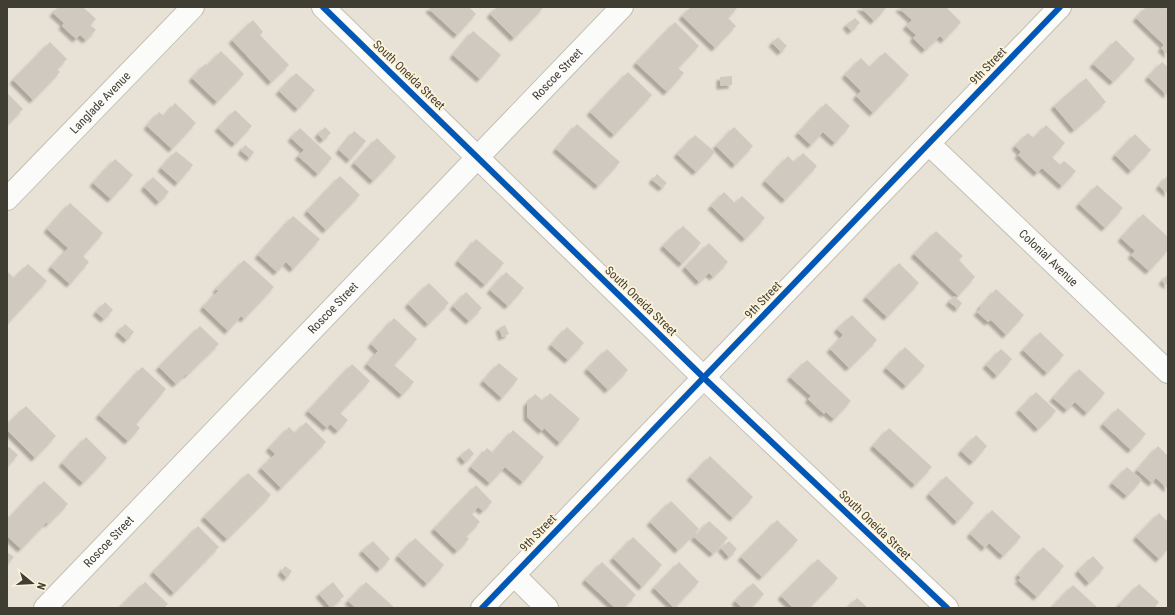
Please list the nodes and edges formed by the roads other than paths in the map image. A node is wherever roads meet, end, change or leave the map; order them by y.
1 (193, 7) edge
2 (323, 7) edge
3 (622, 7) edge
4 (1060, 7) edge
5 (929, 144) junction
6 (477, 158) junction
7 (7, 199) edge
8 (1168, 372) edge
9 (704, 378) junction
10 (514, 575) junction
11 (45, 608) edge
12 (482, 608) edge
13 (547, 608) edge
14 (946, 608) edge

1 - 7 street, Langlade Avenue
2 - 6 street, South Oneida Street
3 - 6 street, Roscoe Street
4 - 5 street, 9th Street
5 - 8 street, Colonial Avenue
5 - 9 street, 9th Street
6 - 9 street, South Oneida Street
6 - 11 street, Roscoe Street
9 - 10 street, 9th Street
9 - 14 street, South Oneida Street
10 - 12 street, 9th Street
10 - 13 street

